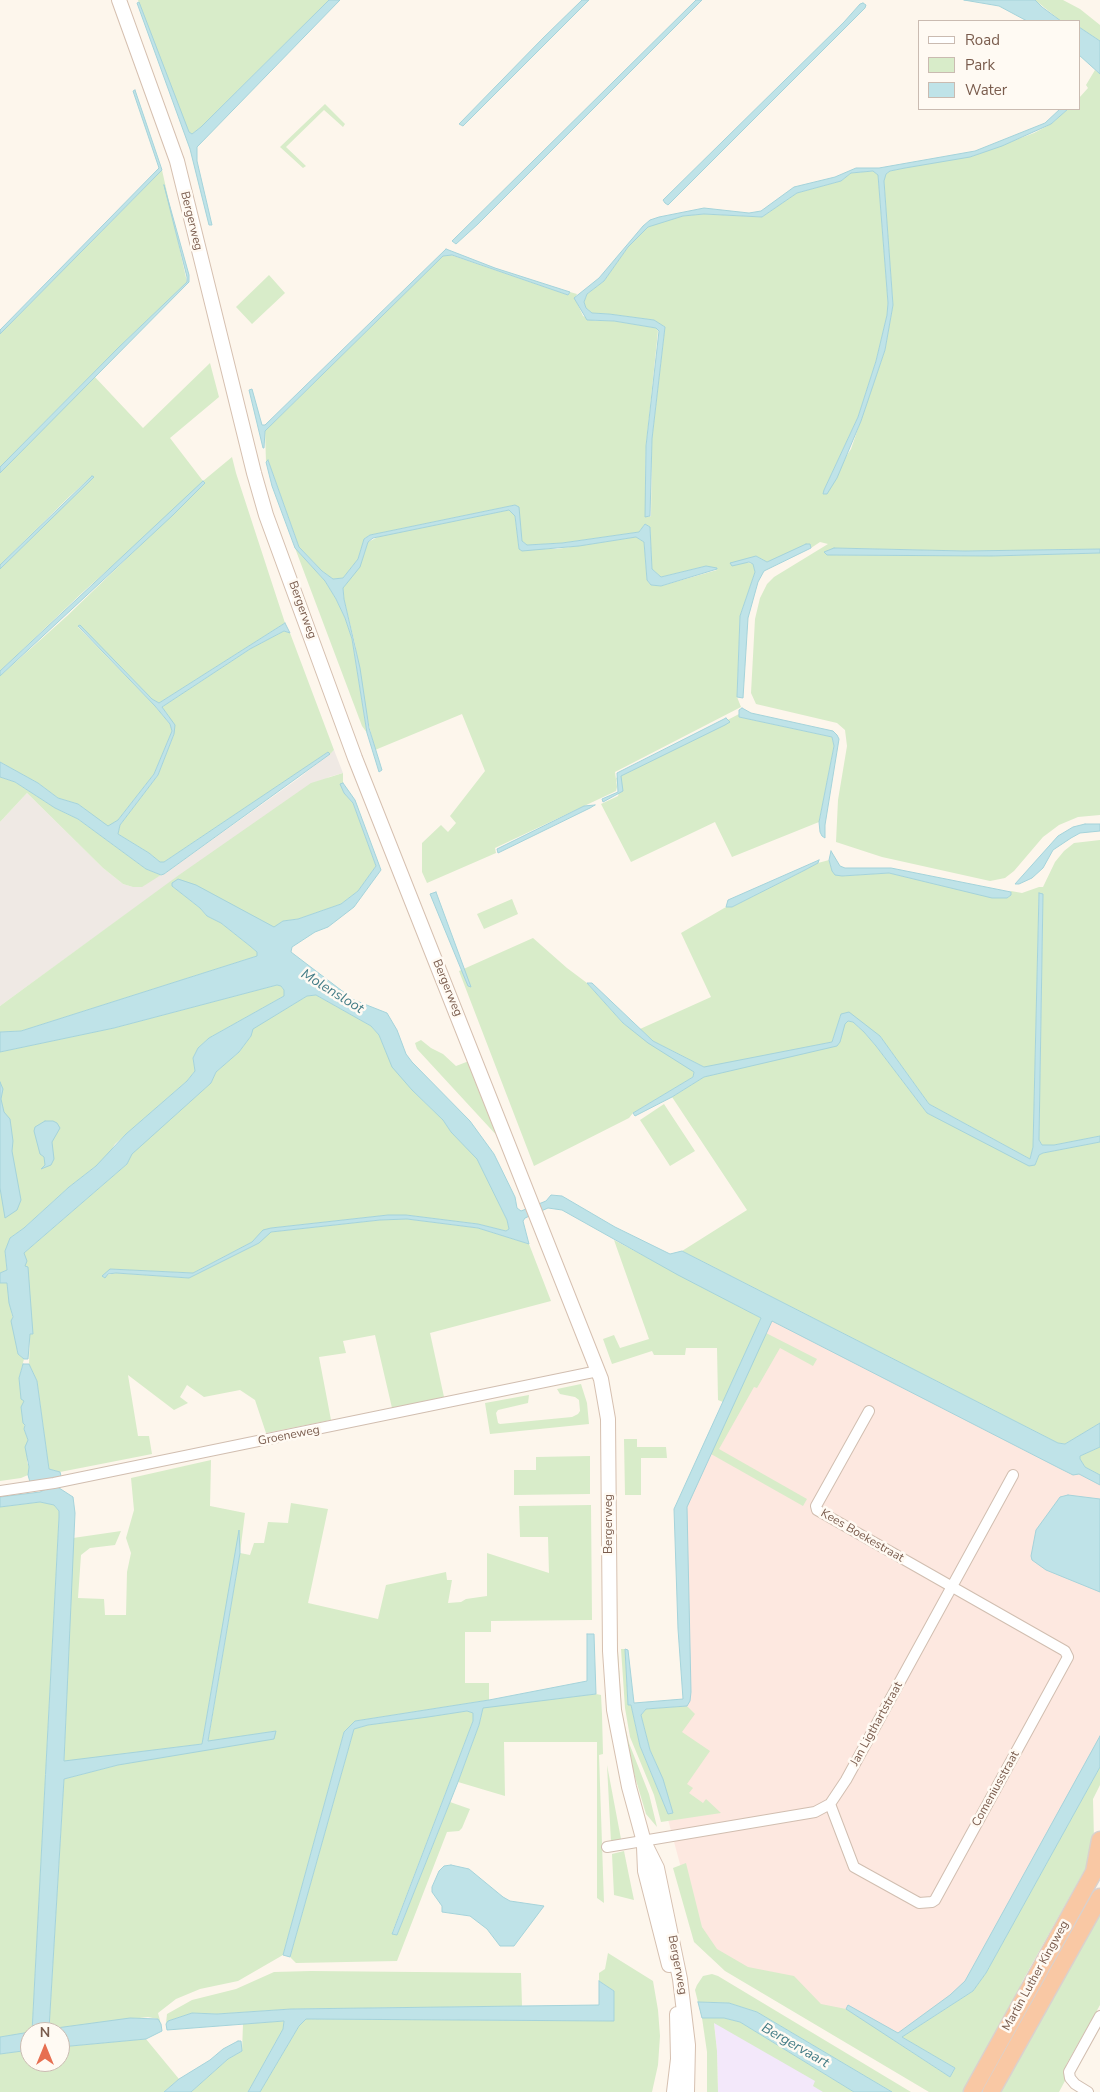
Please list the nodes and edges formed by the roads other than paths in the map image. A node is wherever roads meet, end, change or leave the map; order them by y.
1 (119, 0) edge
2 (587, 1374) junction
3 (869, 1411) dead end
4 (1013, 1475) dead end
5 (0, 1490) edge
6 (953, 1588) junction
7 (830, 1804) junction
8 (1100, 1840) edge
9 (644, 1842) junction
10 (607, 1847) dead end
11 (1097, 1866) edge
12 (1100, 1897) edge
13 (1100, 2016) edge
14 (674, 2092) edge
15 (687, 2092) edge
16 (972, 2092) edge
17 (991, 2092) edge
18 (1088, 2092) edge

1 - 2 main road, Bergerweg
2 - 5 street, Groeneweg
2 - 9 main road, Bergerweg
3 - 6 street, Kees Boekestraat
4 - 6 street, Jan Ligthartstraat
6 - 7 street, Jan Ligthartstraat
6 - 7 street, Comeniusstraat
7 - 9 street
8 - 11 highway, Martin Luther Kingweg
9 - 10 street
9 - 14 main road, Bergerweg
9 - 15 main road, Bergerweg
11 - 16 highway, Martin Luther Kingweg
12 - 17 highway, Martin Luther Kingweg
13 - 18 street

